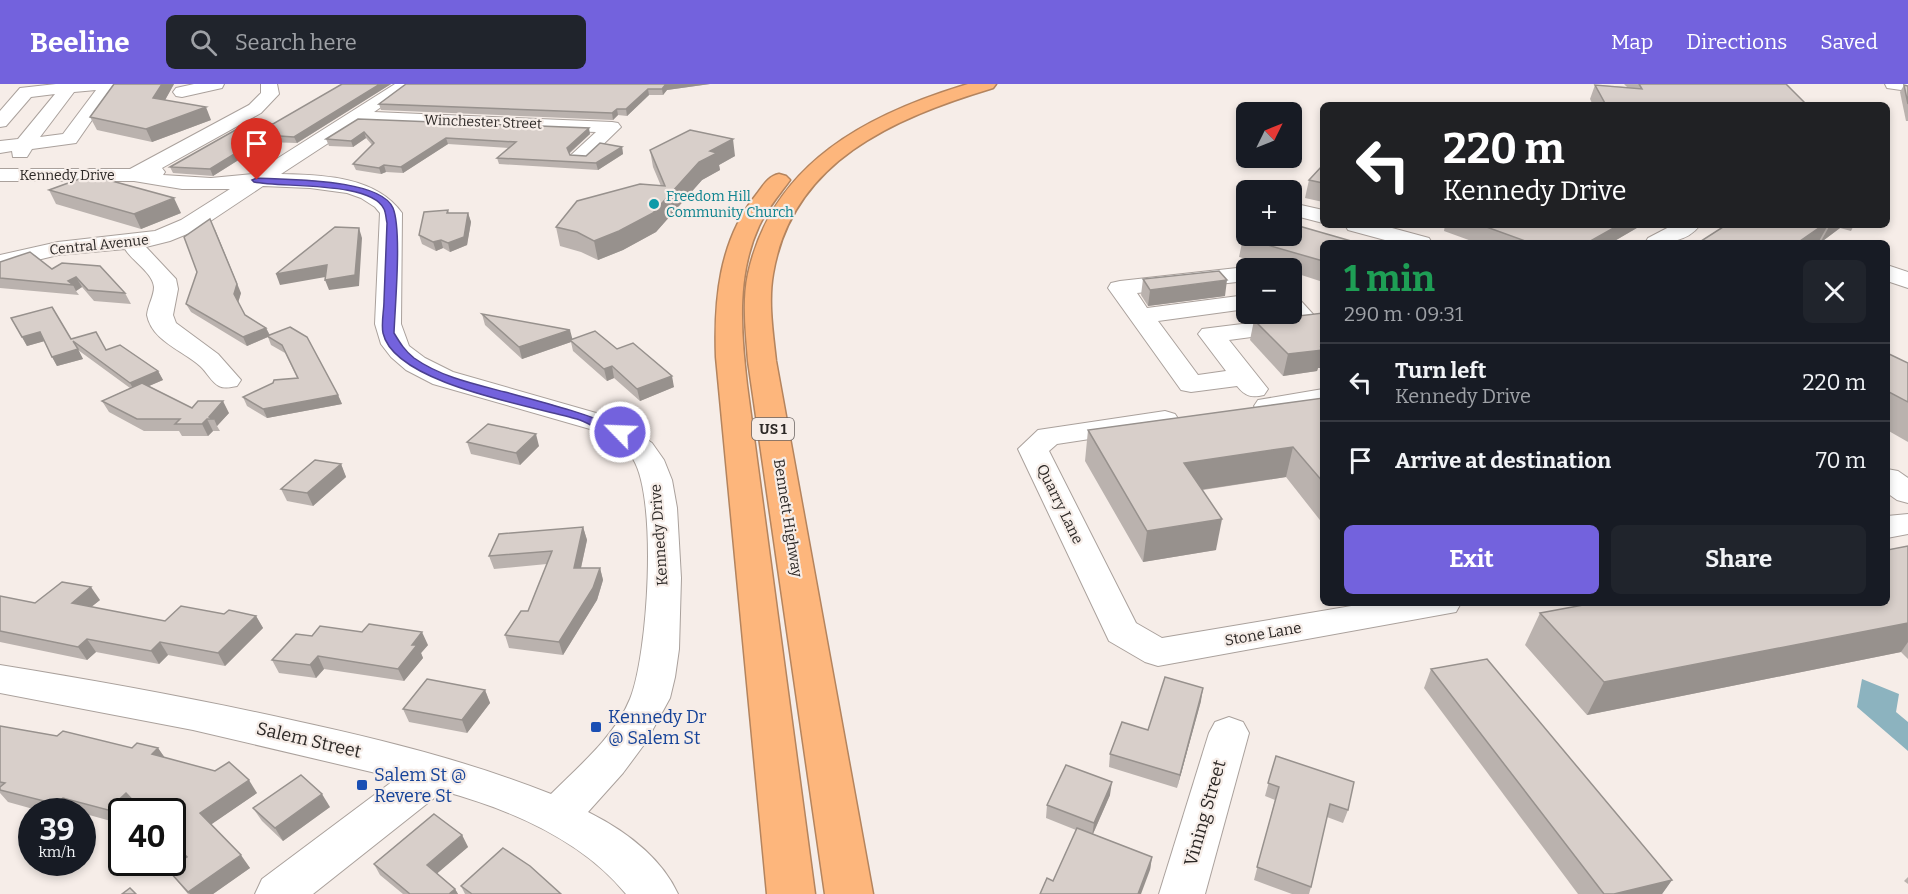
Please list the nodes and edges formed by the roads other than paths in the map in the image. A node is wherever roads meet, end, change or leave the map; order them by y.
1 (216, 84) edge
2 (269, 84) edge
3 (406, 84) edge
4 (956, 84) edge
5 (987, 84) edge
6 (1893, 84) edge
7 (71, 86) edge
8 (1908, 86) edge
9 (182, 92) dead end
10 (354, 117) junction
11 (0, 122) edge
12 (580, 156) edge
13 (9, 157) edge
14 (134, 175) junction
15 (257, 180) junction
16 (1302, 212) edge
17 (1320, 216) edge
18 (1367, 228) edge
19 (1684, 228) edge
20 (1410, 240) edge
21 (1662, 240) edge
22 (134, 243) junction
23 (0, 262) edge
24 (1890, 274) edge
25 (1236, 275) edge
26 (1908, 281) edge
27 (1236, 303) edge
28 (1141, 316) junction
29 (1292, 324) edge
30 (1211, 334) junction
31 (1159, 340) junction
32 (1244, 377) junction
33 (226, 380) dead end
34 (1320, 398) edge
35 (1268, 406) junction
36 (1233, 411) edge
37 (1187, 417) edge
38 (1890, 480) edge
39 (1908, 493) edge
40 (1908, 524) edge
41 (1890, 527) edge
42 (1107, 601) joint
43 (1426, 606) edge
44 (0, 680) edge
45 (1229, 733) dead end
46 (436, 772) junction
47 (557, 816) junction
48 (278, 894) edge
49 (655, 894) edge
50 (791, 894) edge
51 (849, 894) edge
52 (1182, 894) edge

1 - 9 street
2 - 14 street, Kennedy Drive
3 - 10 street, Central Avenue
4 - 50 highway, US 1
5 - 51 highway, Bennett Highway / US 1
6 - 8 street
7 - 11 street
7 - 13 street
7 - 13 street
10 - 12 street, Winchester Street
10 - 15 street, Central Avenue
13 - 14 street, Kennedy Drive
14 - 15 street, Kennedy Drive
15 - 22 street, Central Avenue
15 - 47 street, Kennedy Drive
16 - 17 street
18 - 20 street
19 - 21 street
22 - 23 street, Central Avenue
22 - 33 street
24 - 26 street
25 - 28 street
27 - 28 street
28 - 31 street
29 - 30 street
30 - 31 street
30 - 32 street
31 - 32 street
32 - 35 street
34 - 35 street
35 - 36 street
37 - 42 street, Quarry Lane
38 - 39 street
40 - 41 street
42 - 43 street, Stone Lane
44 - 46 street, Salem Street
45 - 52 street, Vining Street
46 - 47 street, Salem Street
46 - 48 street
47 - 49 street, Salem Street

